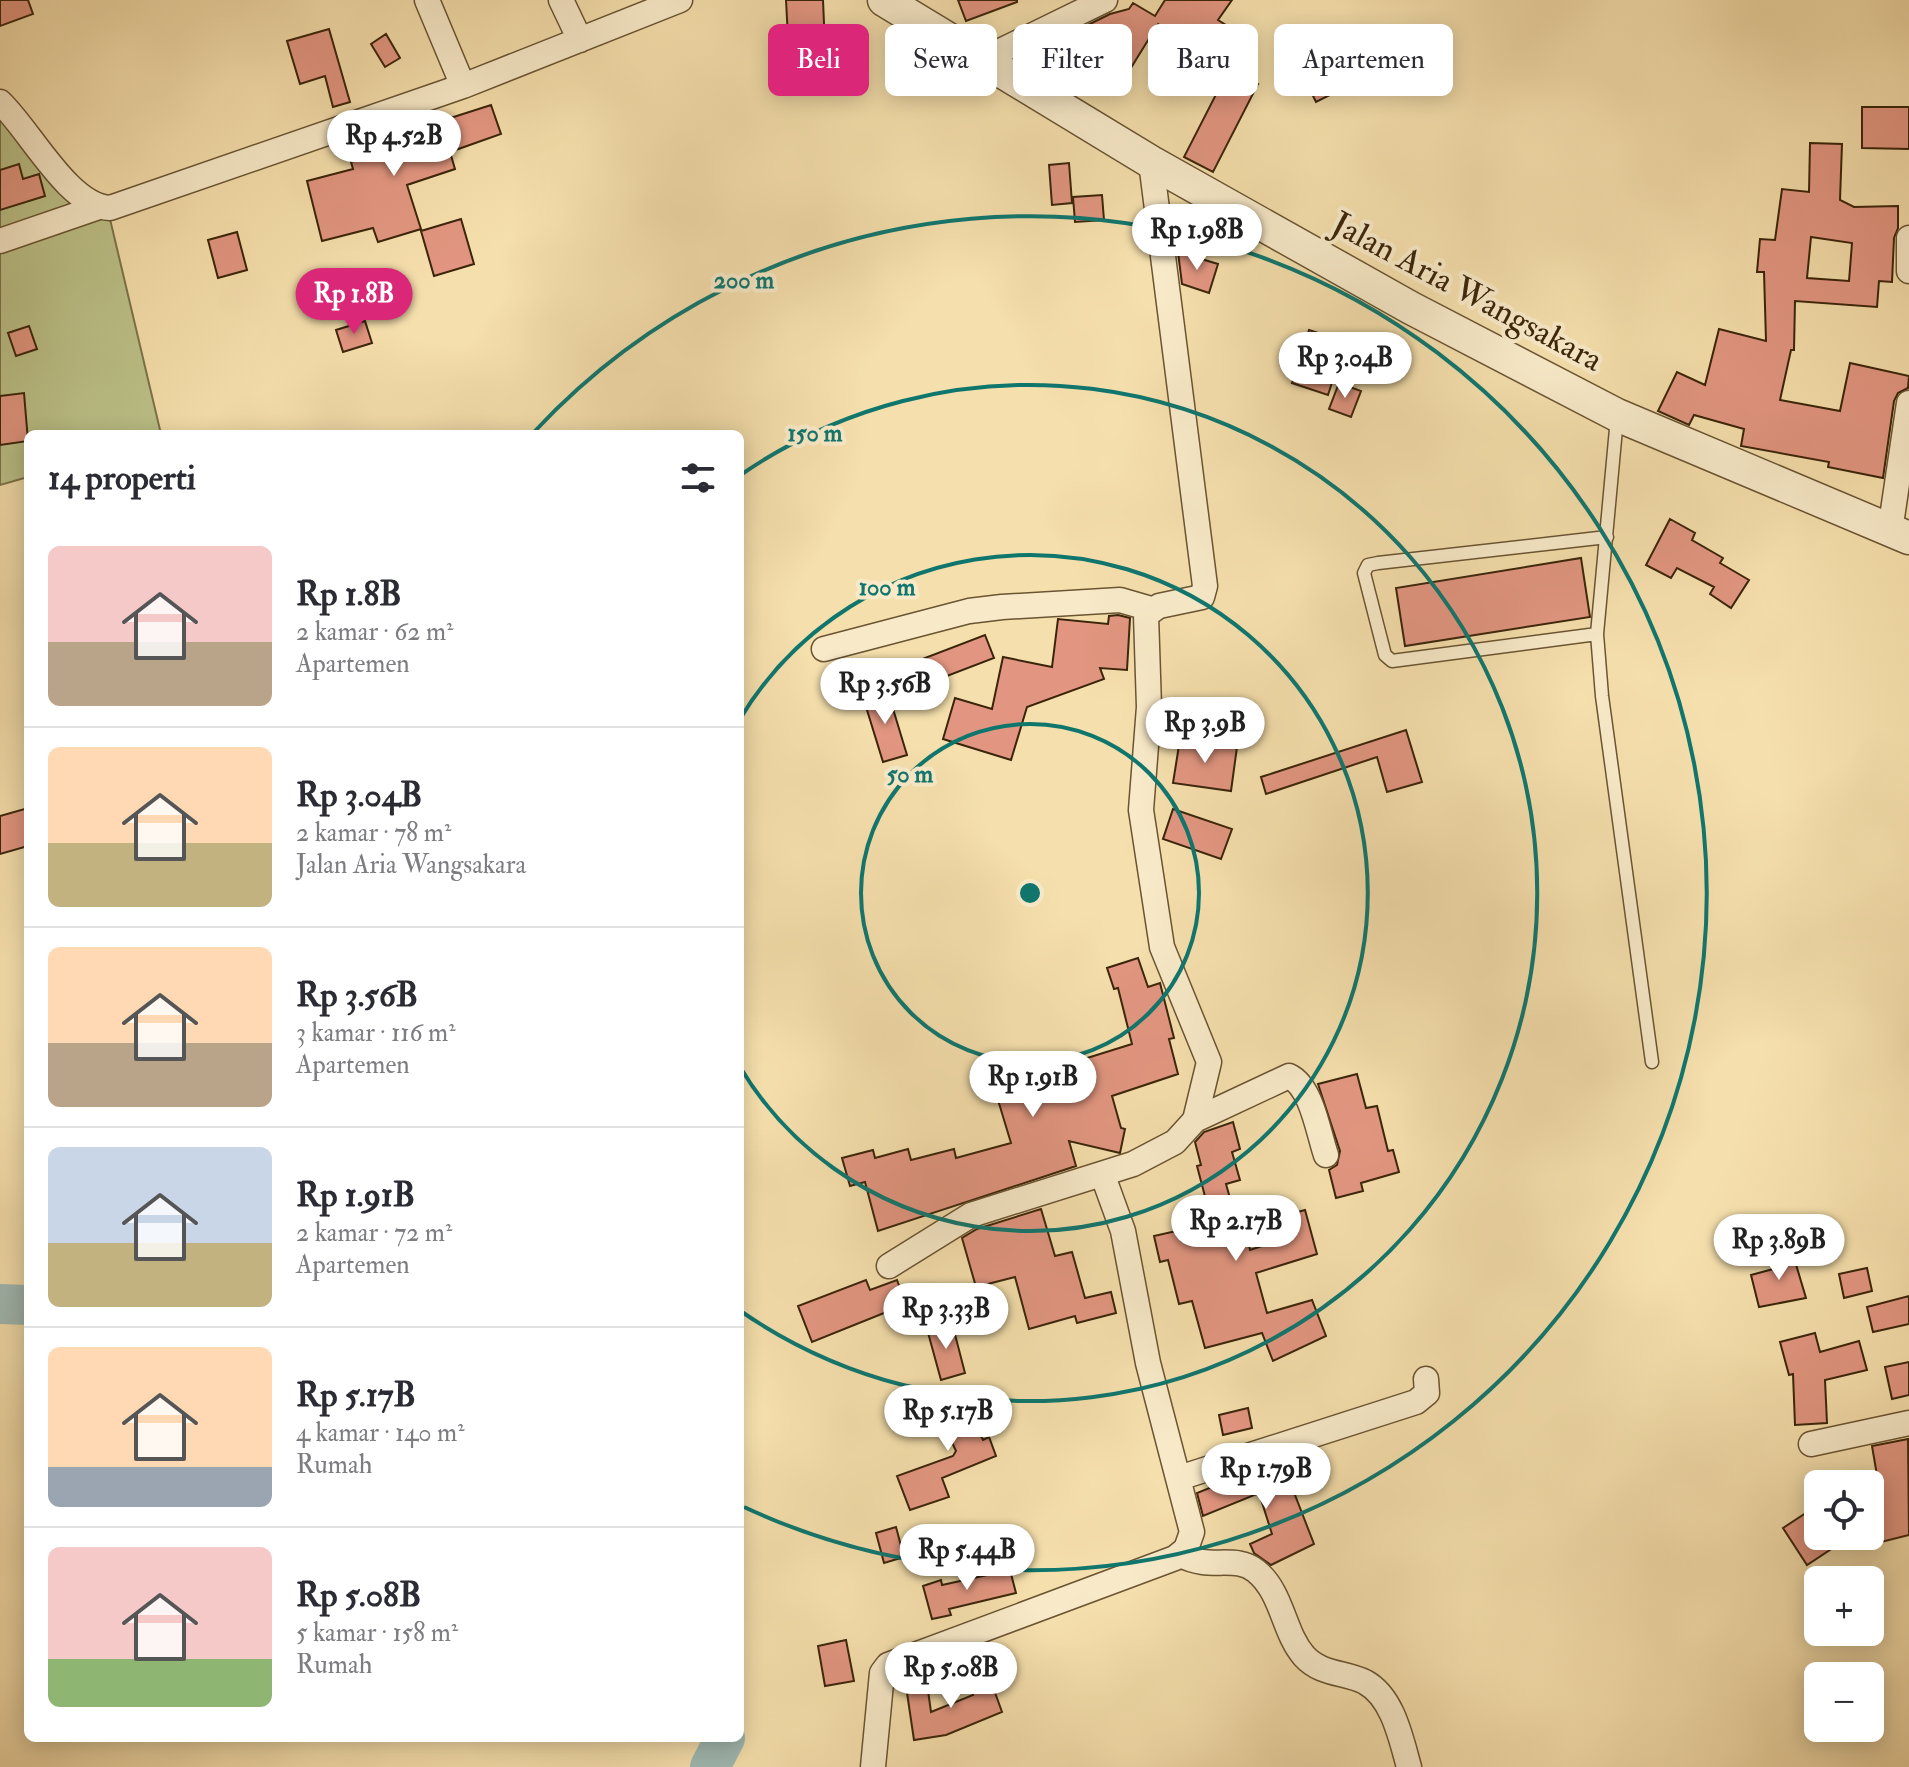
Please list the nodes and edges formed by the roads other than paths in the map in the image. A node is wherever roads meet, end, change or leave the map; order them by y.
1 (427, 0) edge
2 (561, 0) edge
3 (680, 0) edge
4 (884, 0) edge
5 (1105, 0) edge
6 (925, 24) edge
7 (580, 40) junction
8 (997, 53) edge
9 (997, 67) edge
10 (463, 86) junction
11 (0, 102) edge
12 (1151, 162) junction
13 (96, 208) junction
14 (1909, 238) edge
15 (0, 241) edge
16 (1909, 271) edge
17 (1909, 403) edge
18 (1617, 415) junction
19 (1900, 534) edge
20 (1607, 537) junction
21 (1151, 609) junction
22 (1597, 634) junction
23 (824, 649) dead end
24 (1652, 1062) dead end
25 (1195, 1120) junction
26 (1326, 1155) dead end
27 (1103, 1176) junction
28 (889, 1266) dead end
29 (1426, 1379) dead end
30 (1909, 1423) edge
31 (1811, 1444) dead end
32 (1179, 1478) junction
33 (1181, 1555) junction
34 (873, 1767) edge
35 (1409, 1767) edge

1 - 10 street
2 - 7 street
3 - 7 street
4 - 6 street, Jalan Aria Wangsakara
5 - 8 street
7 - 10 street
9 - 12 street, Jalan Aria Wangsakara
10 - 13 street
11 - 13 street
12 - 18 street, Jalan Aria Wangsakara
12 - 21 street
13 - 15 street
14 - 16 street
17 - 19 street
18 - 19 street, Jalan Aria Wangsakara
18 - 20 lane
20 - 22 lane
20 - 22 lane
21 - 23 street
21 - 25 street
22 - 24 lane
25 - 26 street
25 - 27 street
27 - 28 street
27 - 32 street
29 - 32 street
30 - 31 street
32 - 33 street
33 - 34 street
33 - 35 street

